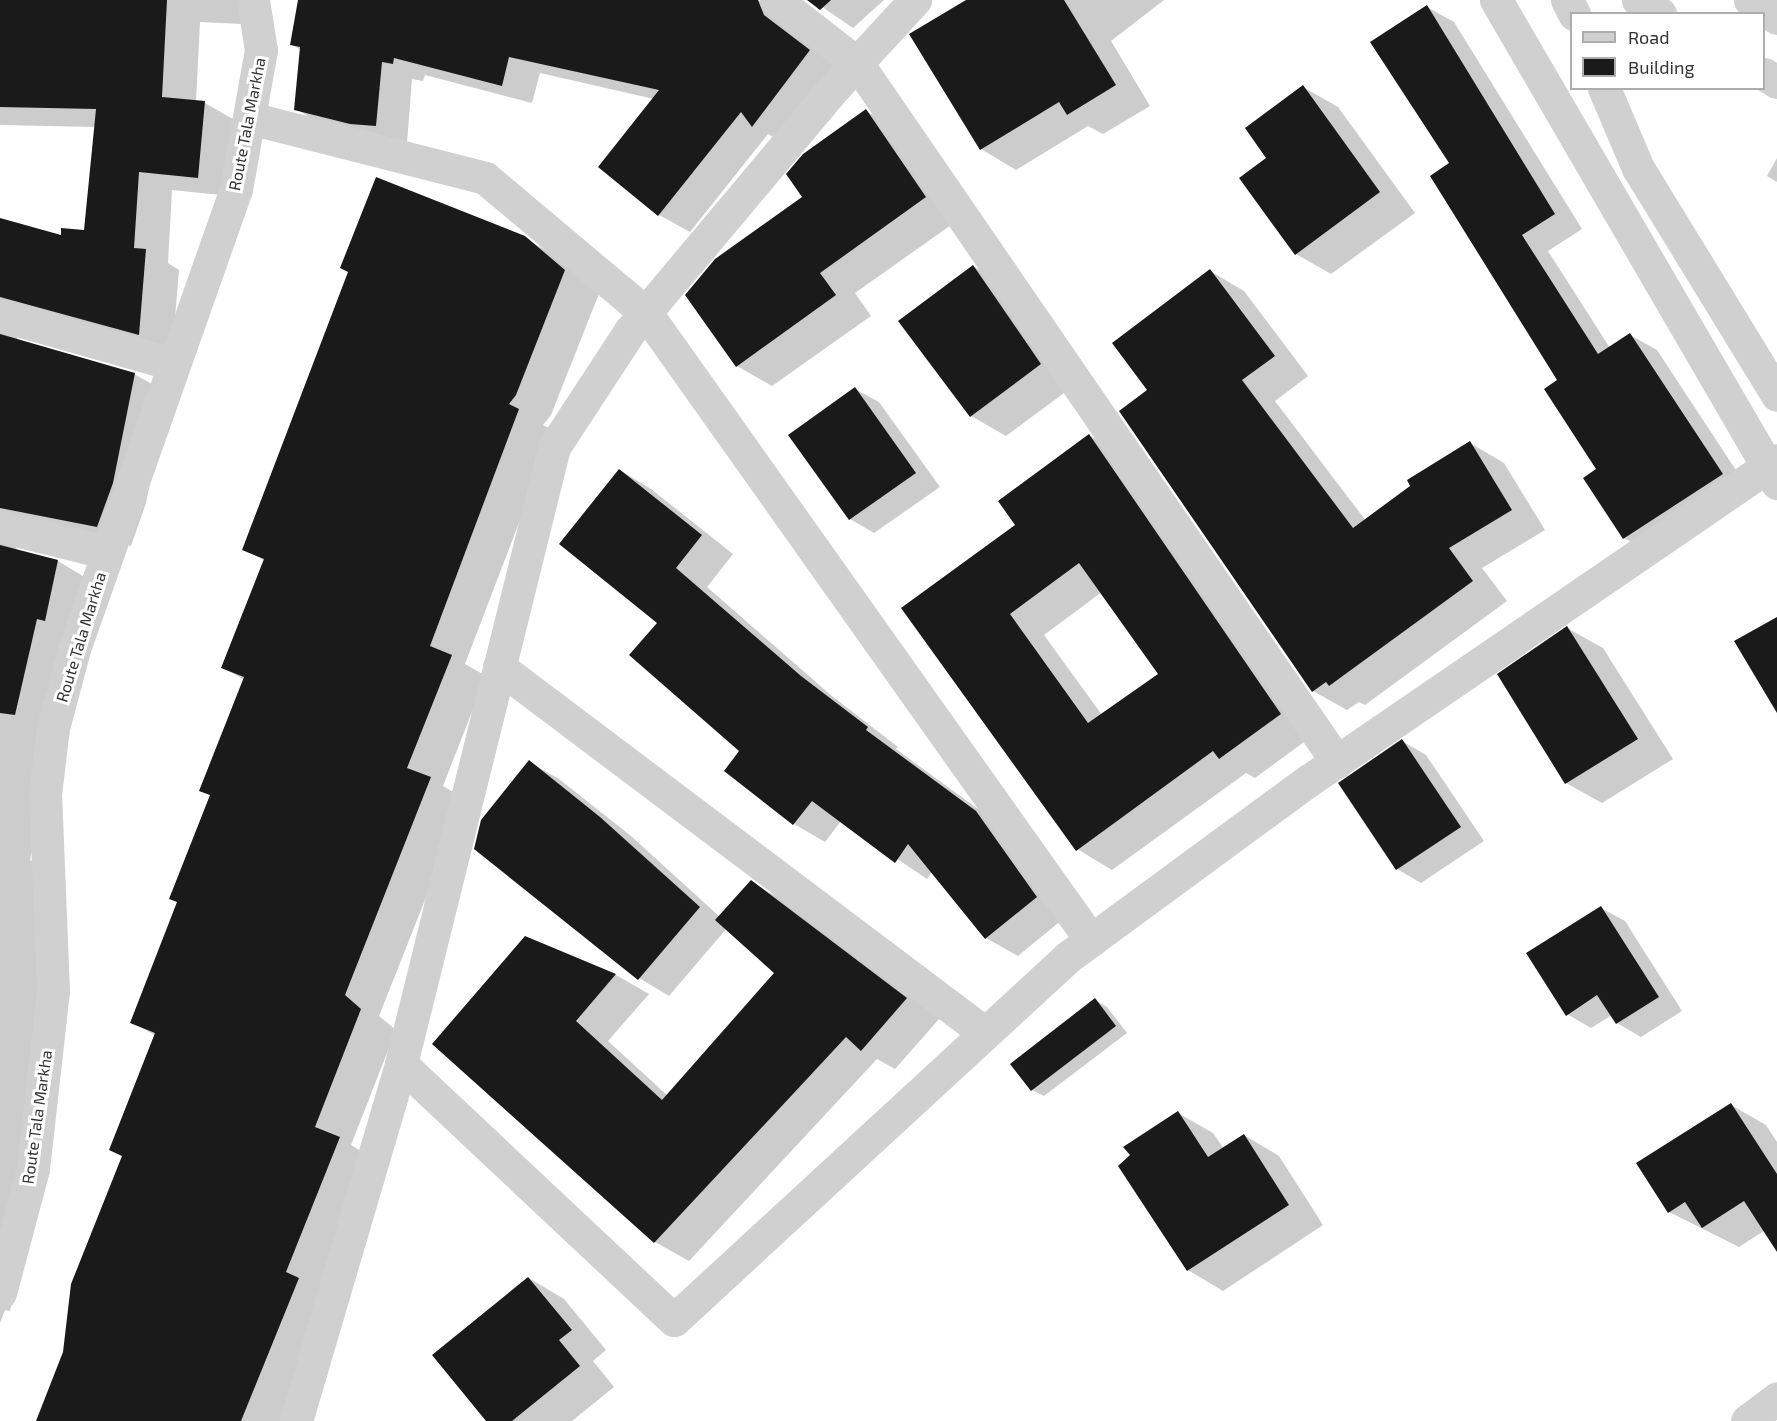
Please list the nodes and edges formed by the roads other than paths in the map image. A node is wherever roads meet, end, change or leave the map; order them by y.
1 (253, 0) edge
2 (776, 0) edge
3 (915, 0) edge
4 (1496, 0) edge
5 (1638, 0) edge
6 (1750, 0) edge
7 (1656, 12) edge
8 (1777, 18) edge
9 (857, 63) junction
10 (1614, 96) edge
11 (249, 118) junction
12 (646, 313) junction
13 (0, 315) edge
14 (173, 364) junction
15 (1777, 395) edge
16 (1773, 470) edge
17 (0, 526) edge
18 (108, 553) junction
19 (499, 667) junction
20 (1337, 762) junction
21 (1091, 940) junction
22 (985, 1033) junction
23 (401, 1064) junction
24 (0, 1293) edge
25 (1777, 1398) edge
26 (296, 1421) edge
27 (1747, 1421) edge

1 - 11 street, Route Tala Markha
2 - 9 street
3 - 9 street
4 - 16 street
5 - 7 street
6 - 8 street
9 - 12 street
9 - 20 street
10 - 15 street
11 - 12 street
11 - 14 street, Route Tala Markha
12 - 19 street
12 - 21 street
13 - 14 street
14 - 18 street, Route Tala Markha
16 - 20 street
17 - 18 street
18 - 24 street, Route Tala Markha
19 - 22 street
19 - 23 street
20 - 21 street
21 - 22 street
22 - 23 street
23 - 26 street
25 - 27 street

